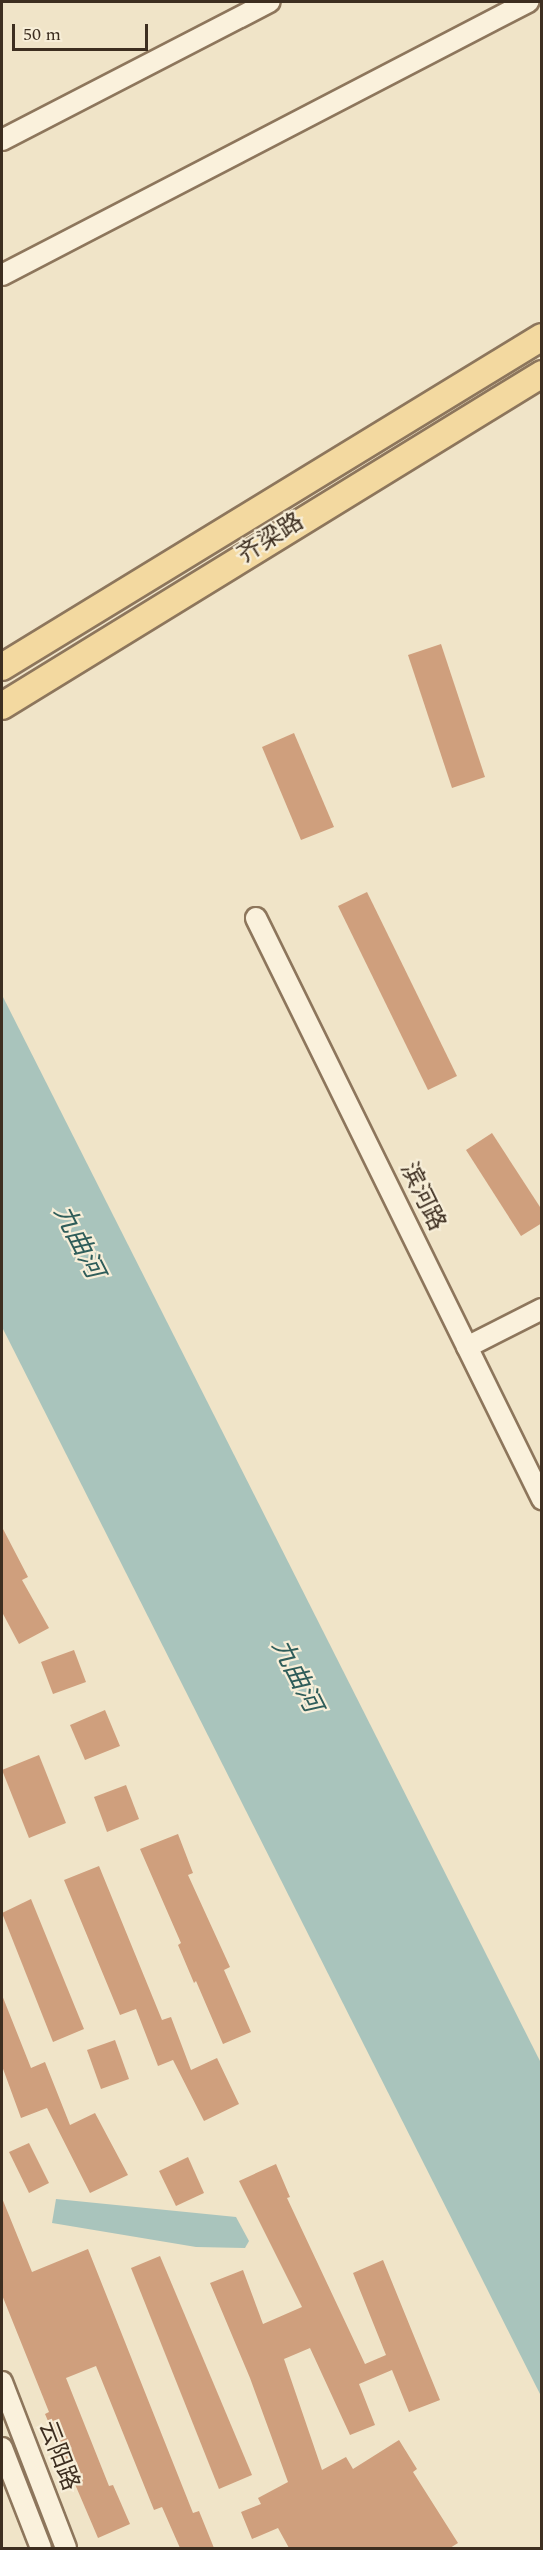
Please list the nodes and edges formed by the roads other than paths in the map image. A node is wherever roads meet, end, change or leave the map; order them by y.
1 (269, 2) edge
2 (528, 2) edge
3 (2, 140) edge
4 (2, 275) edge
5 (542, 337) edge
6 (542, 374) edge
7 (2, 667) edge
8 (2, 706) edge
9 (256, 918) dead end
10 (542, 1310) edge
11 (467, 1347) junction
12 (542, 1499) edge
13 (2, 2382) edge
14 (2, 2448) edge
15 (41, 2548) edge
16 (66, 2548) edge

1 - 3 street
2 - 4 street
5 - 7 main road, 齐梁路
6 - 8 main road, 齐梁路
9 - 11 street, 滨河路
10 - 11 street
11 - 12 street, 滨河路
13 - 16 street, 云阳路
14 - 15 street, 云阳路

